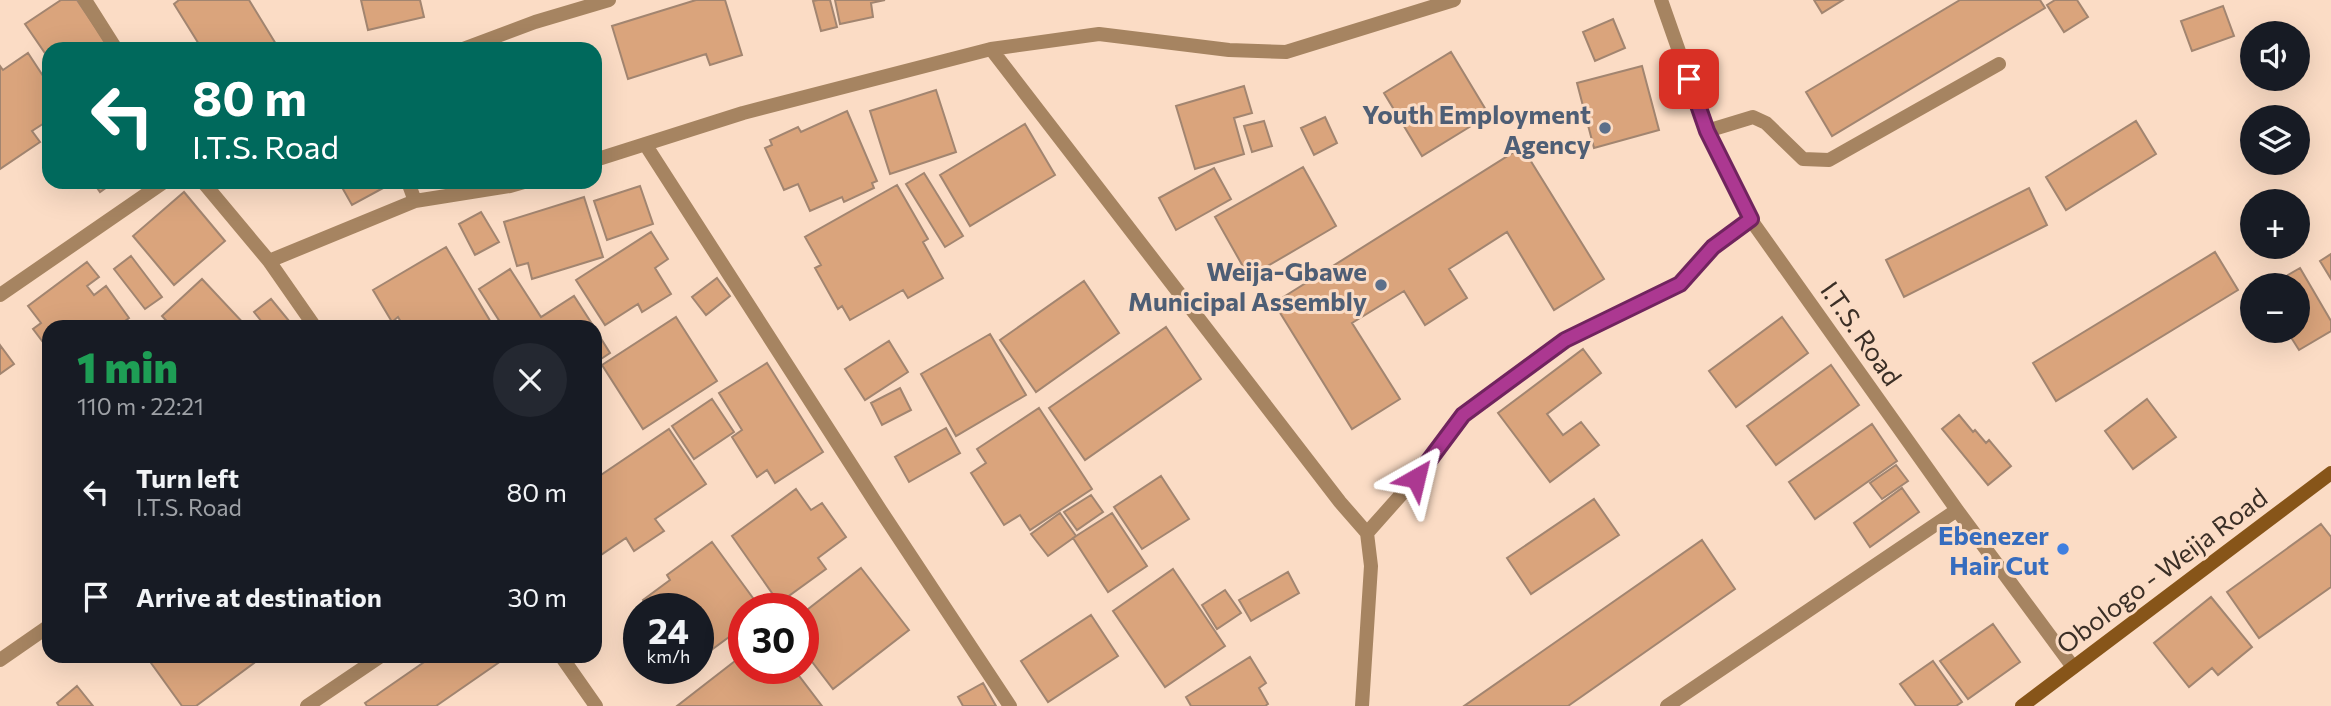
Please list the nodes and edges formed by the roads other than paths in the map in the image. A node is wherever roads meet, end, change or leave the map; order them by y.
1 (85, 0) edge
2 (609, 0) edge
3 (1454, 0) edge
4 (1661, 0) edge
5 (112, 42) edge
6 (482, 42) edge
7 (991, 49) junction
8 (1999, 64) dead end
9 (1707, 131) junction
10 (645, 144) junction
11 (602, 158) edge
12 (154, 189) edge
13 (209, 189) edge
14 (411, 189) edge
15 (491, 189) edge
16 (415, 201) junction
17 (1751, 219) junction
18 (269, 261) junction
19 (0, 295) edge
20 (310, 320) edge
21 (2331, 473) edge
22 (1957, 510) junction
23 (1367, 533) junction
24 (42, 631) edge
25 (0, 660) edge
26 (371, 663) edge
27 (566, 663) edge
28 (2073, 667) junction
29 (307, 706) edge
30 (596, 706) edge
31 (1010, 706) edge
32 (1362, 706) edge
33 (1667, 706) edge
34 (2022, 706) edge

1 - 5 street
2 - 6 street
3 - 7 street
4 - 9 street, I.T.S. Road
7 - 10 street
7 - 23 street
8 - 9 street
9 - 17 street, I.T.S. Road
10 - 11 street
10 - 31 street
12 - 19 street
13 - 18 street
14 - 16 street
15 - 16 street
16 - 18 street
17 - 22 street, I.T.S. Road
17 - 23 street
18 - 20 street
21 - 28 street, Obologo - Weija Road
22 - 28 street, I.T.S. Road
22 - 33 street
23 - 32 street
24 - 25 street
26 - 29 street
27 - 30 street
28 - 34 street, Obologo - Weija Road

